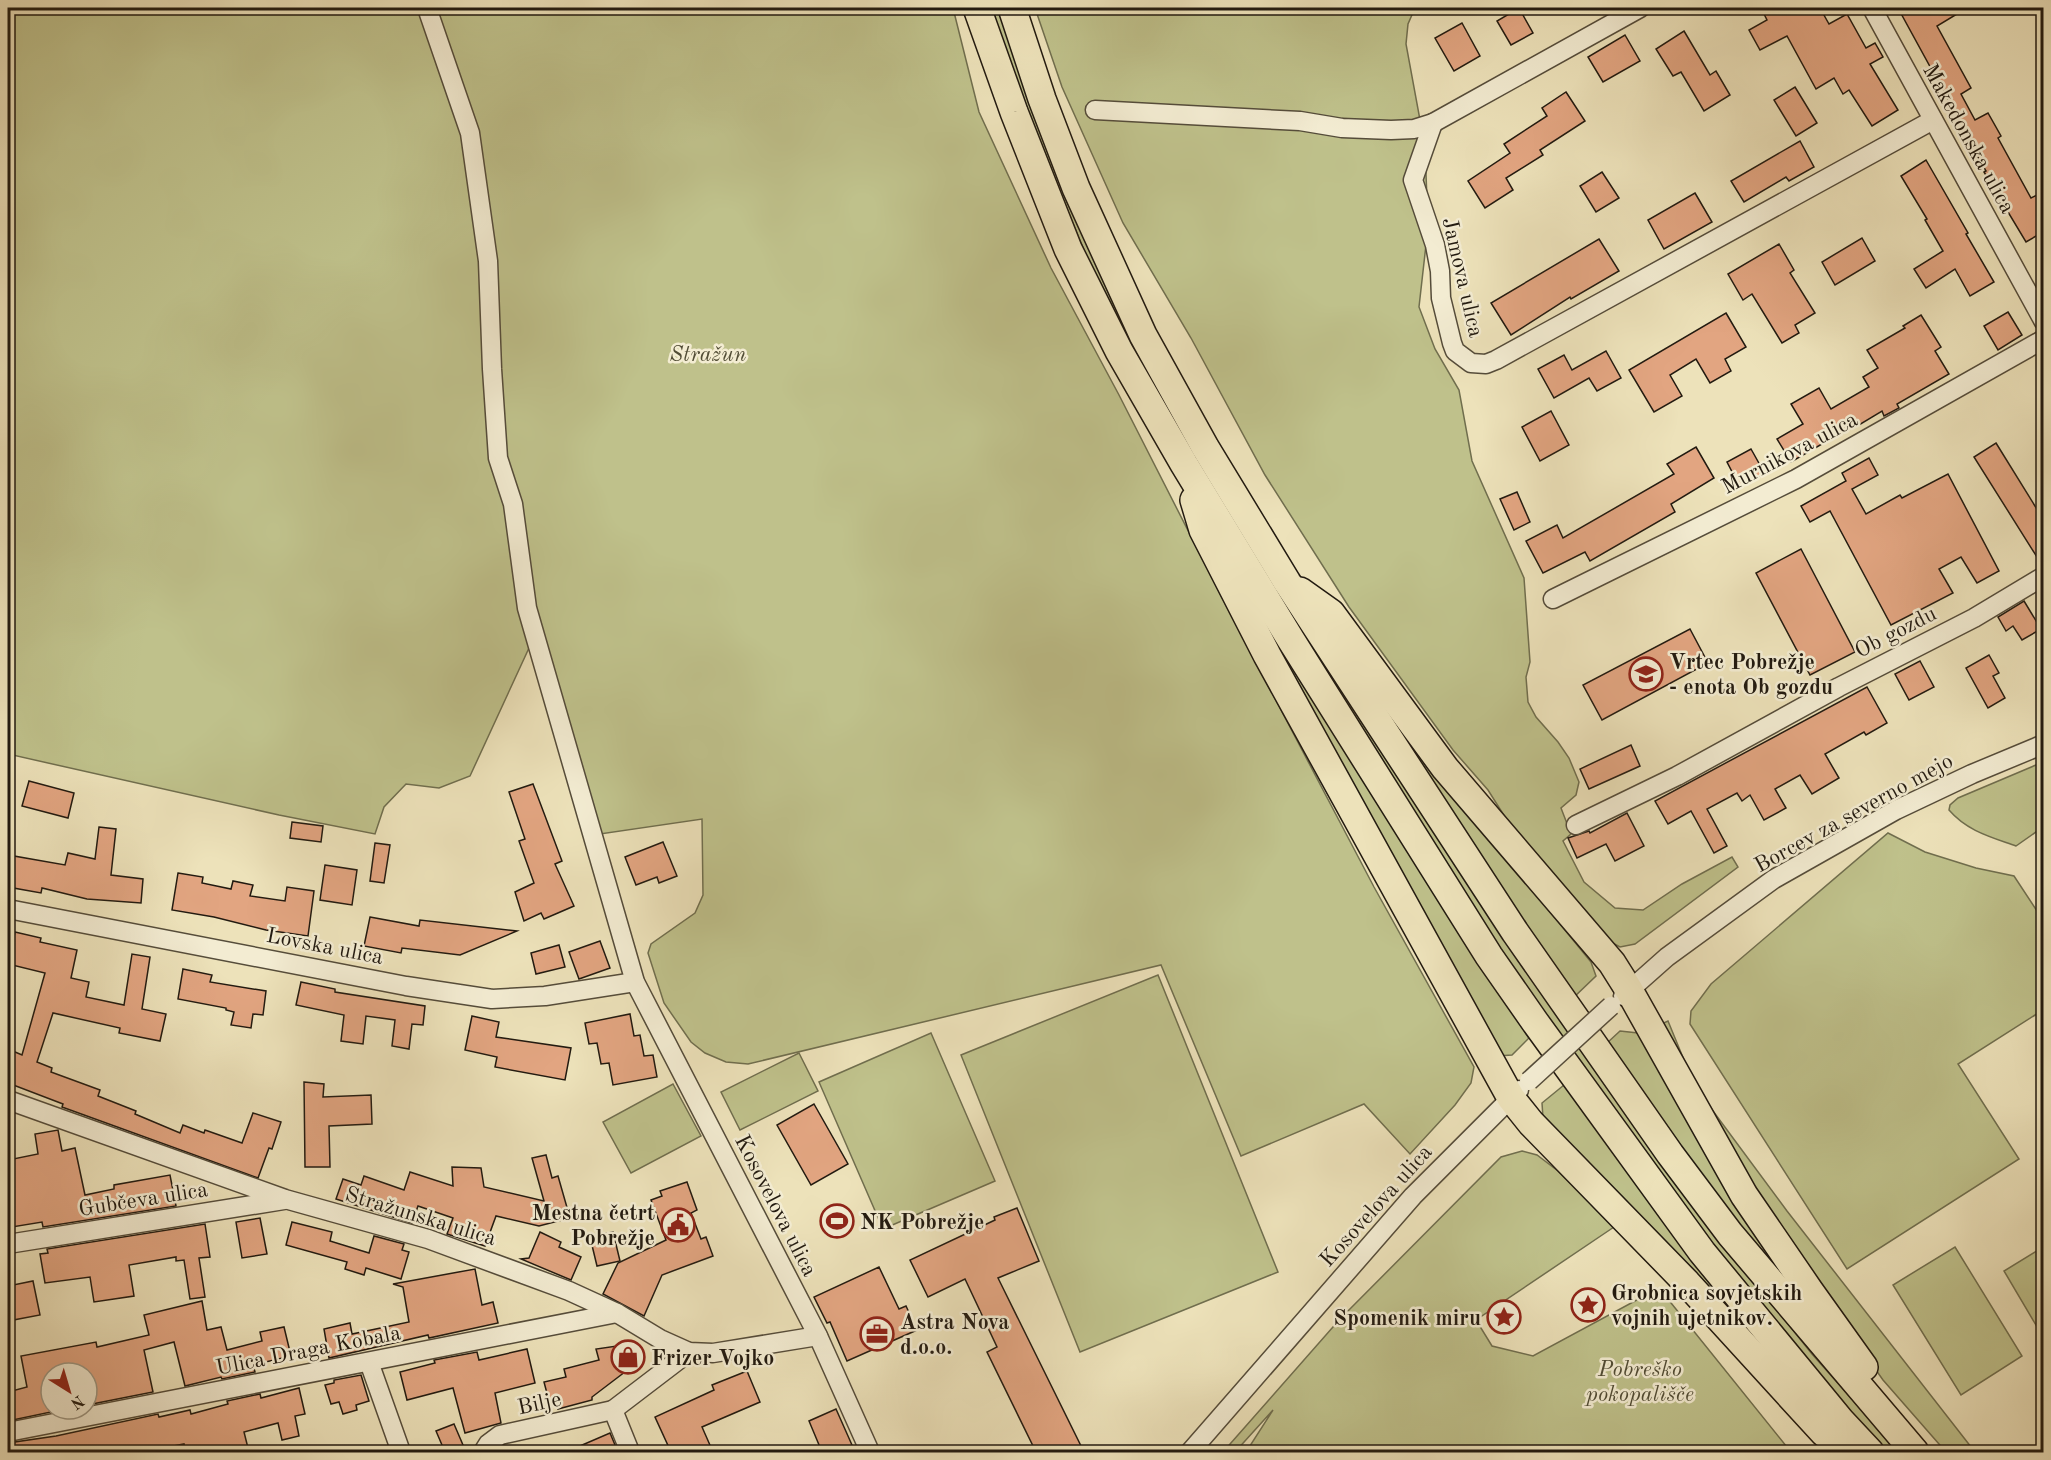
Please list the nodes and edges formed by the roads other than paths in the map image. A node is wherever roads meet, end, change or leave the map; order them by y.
1 (427, 8) edge
2 (977, 8) edge
3 (1012, 8) edge
4 (1640, 8) edge
5 (1872, 8) edge
6 (1095, 110) dead end
7 (1933, 120) junction
8 (1433, 123) junction
9 (2043, 322) edge
10 (2043, 339) edge
11 (1184, 464) junction
12 (2043, 576) edge
13 (1287, 582) junction
14 (1553, 598) dead end
15 (2043, 744) edge
16 (1576, 825) dead end
17 (8, 909) edge
18 (635, 982) junction
19 (1620, 998) junction
20 (1520, 1089) junction
21 (8, 1100) edge
22 (285, 1199) junction
23 (8, 1244) edge
24 (617, 1313) junction
25 (818, 1336) junction
26 (689, 1352) junction
27 (369, 1362) junction
28 (613, 1410) junction
29 (1888, 1420) junction
30 (8, 1432) edge
31 (401, 1452) edge
32 (483, 1452) edge
33 (630, 1452) edge
34 (870, 1452) edge
35 (1190, 1452) edge
36 (1860, 1452) edge
37 (1870, 1452) edge
38 (1916, 1452) edge

1 - 18 street, Kosovelova ulica
2 - 11 highway
3 - 13 highway
4 - 8 street
5 - 7 street, Makedonska ulica
6 - 8 street
7 - 8 street, Jamova ulica
7 - 9 street, Makedonska ulica
10 - 14 street, Murnikova ulica
11 - 20 highway
11 - 37 highway
12 - 16 street, Ob gozdu
13 - 19 highway
13 - 29 highway
15 - 19 street, Borcev za severno mejo
17 - 18 street, Lovska ulica
18 - 25 street, Kosovelova ulica
19 - 20 street, Kosovelova ulica, bridge
19 - 29 highway
20 - 35 street, Kosovelova ulica
20 - 36 highway
21 - 22 street, Stražunska ulica
22 - 23 street, Gubčeva ulica
22 - 24 street, Stražunska ulica
24 - 26 street, Stražunska ulica
24 - 27 street, Ulica Draga Kobala
25 - 26 street, Stražunska ulica
25 - 34 street, Kosovelova ulica
26 - 28 street, Bilje
27 - 30 street, Ulica Draga Kobala
27 - 31 street
28 - 32 street, Bilje
28 - 33 street
29 - 38 highway

